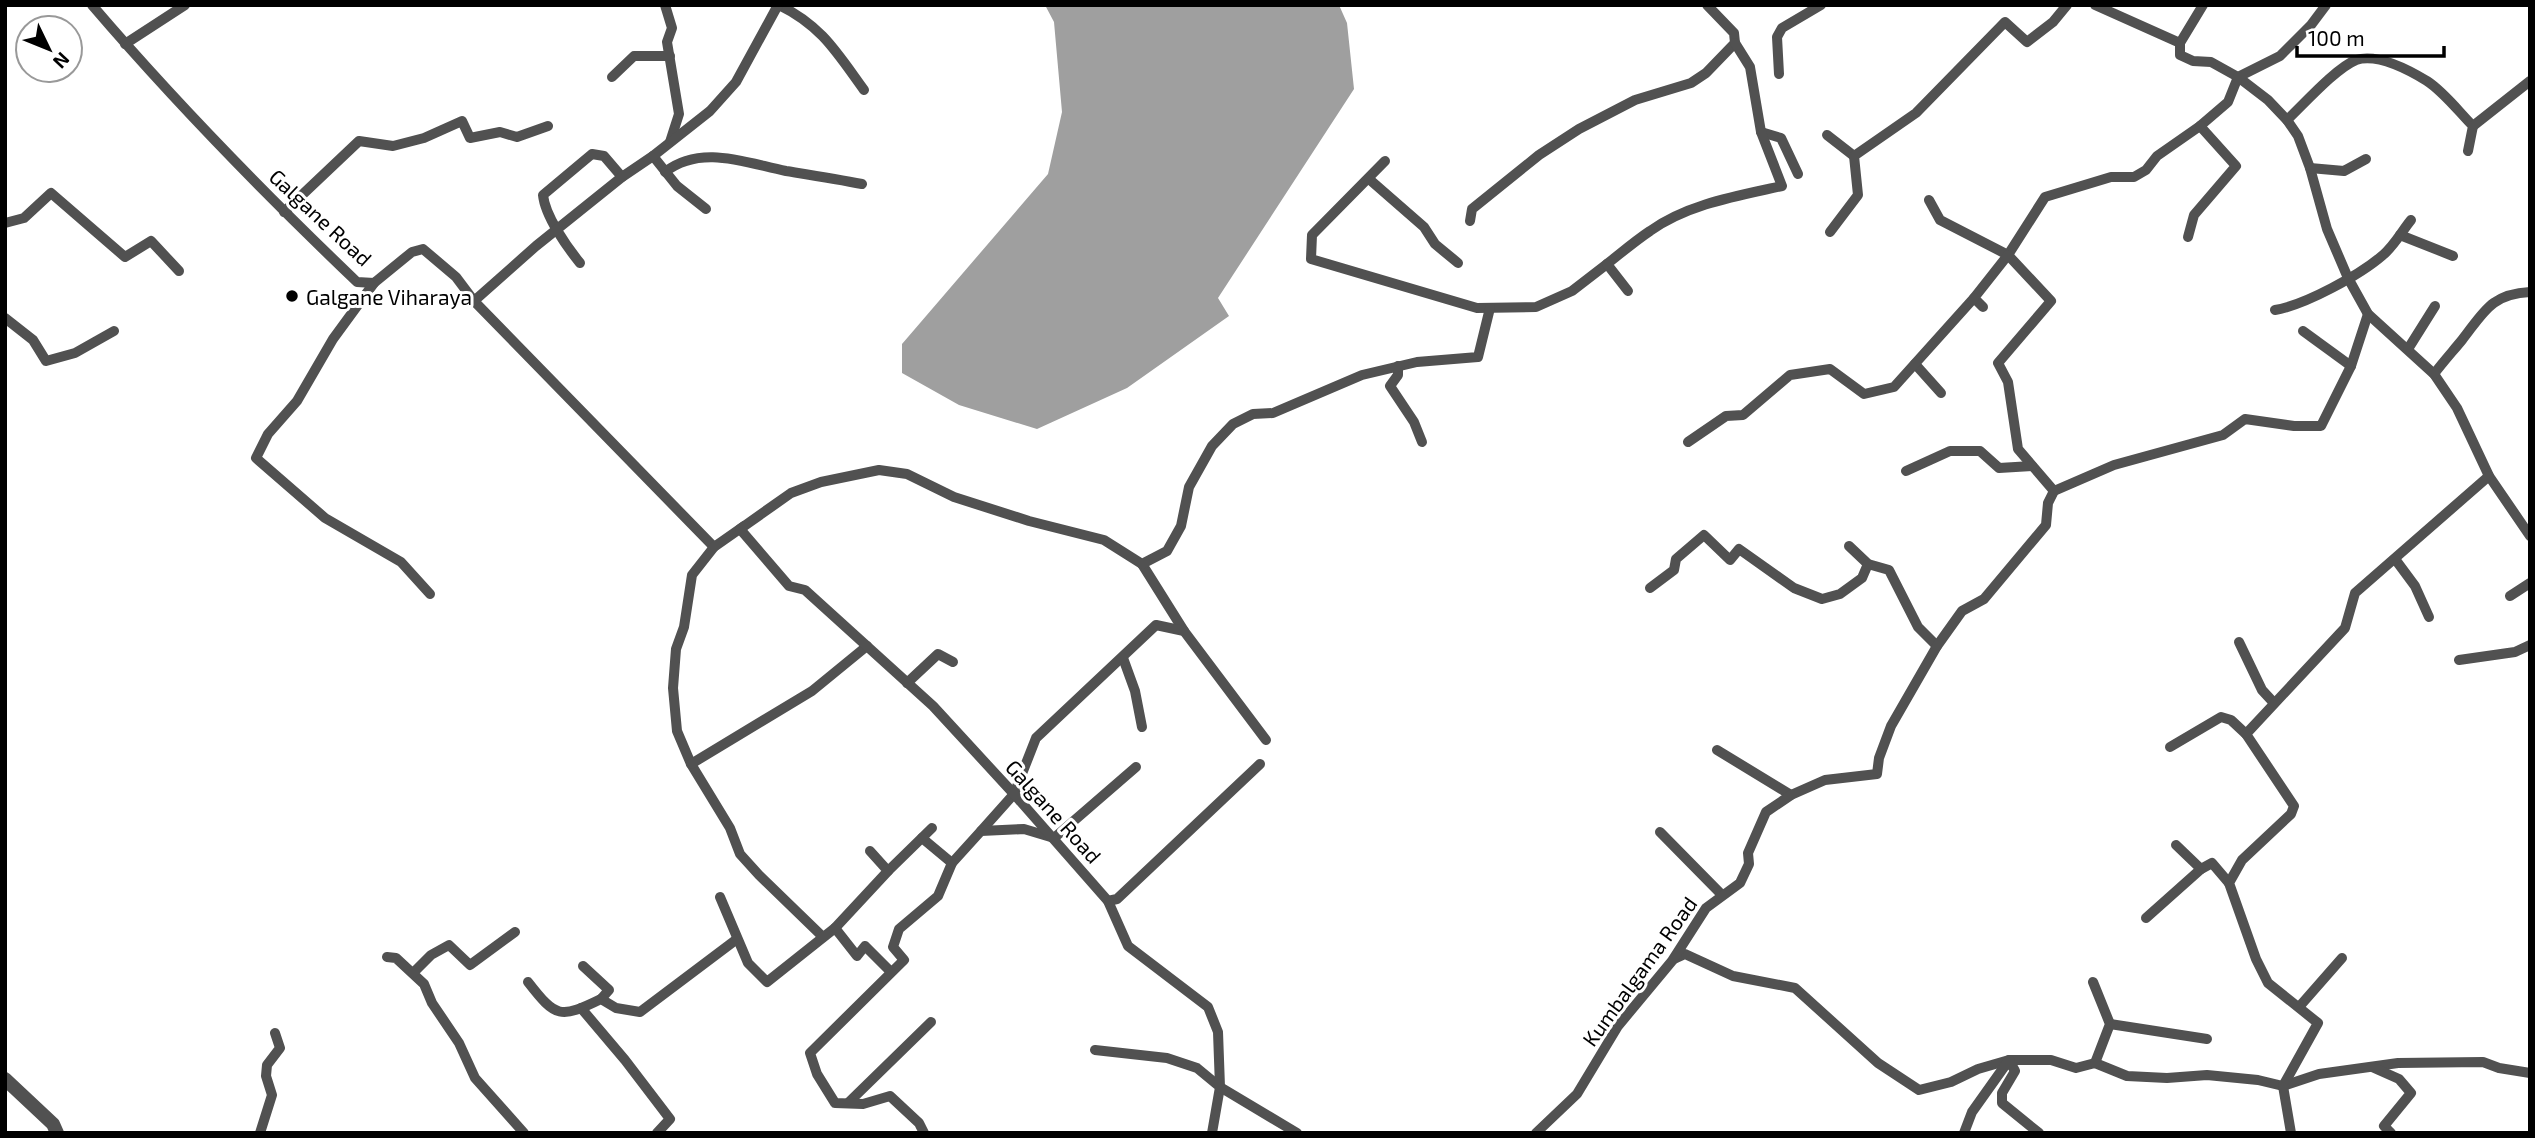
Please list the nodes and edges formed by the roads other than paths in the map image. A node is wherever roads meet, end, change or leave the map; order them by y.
1 (92, 5) edge
2 (185, 5) edge
3 (665, 5) edge
4 (779, 5) edge
5 (1707, 5) edge
6 (1821, 5) edge
7 (2067, 5) edge
8 (2095, 5) edge
9 (2203, 5) edge
10 (2326, 5) edge
11 (1735, 43) junction
12 (2180, 43) junction
13 (125, 44) junction
14 (670, 56) junction
15 (1779, 74) dead end
16 (612, 77) dead end
17 (2238, 77) junction
18 (2530, 81) edge
19 (864, 90) dead end
20 (2287, 120) junction
21 (548, 126) dead end
22 (2200, 126) junction
23 (2473, 126) junction
24 (1761, 132) junction
25 (1827, 135) dead end
26 (670, 142) junction
27 (2468, 151) dead end
28 (653, 156) junction
29 (1854, 156) junction
30 (2366, 159) dead end
31 (1385, 161) dead end
32 (2310, 168) junction
33 (665, 172) junction
34 (1798, 174) dead end
35 (622, 177) junction
36 (1369, 179) junction
37 (862, 184) dead end
38 (1929, 200) dead end
39 (706, 209) dead end
40 (284, 212) junction
41 (1470, 220) dead end
42 (2411, 220) dead end
43 (5, 223) edge
44 (559, 230) junction
45 (1830, 232) dead end
46 (2400, 236) junction
47 (2188, 237) dead end
48 (2008, 255) junction
49 (2453, 256) dead end
50 (580, 262) dead end
51 (1458, 263) dead end
52 (1607, 264) junction
53 (179, 271) dead end
54 (2348, 278) junction
55 (374, 283) junction
56 (1628, 291) dead end
57 (2530, 292) edge
58 (1974, 298) junction
59 (474, 300) junction
60 (2435, 306) dead end
61 (1983, 307) dead end
62 (1490, 308) junction
63 (2275, 310) dead end
64 (2368, 314) junction
65 (5, 318) edge
66 (114, 331) dead end
67 (2303, 331) dead end
68 (2408, 349) junction
69 (1915, 364) junction
70 (1398, 366) junction
71 (2351, 366) junction
72 (2434, 374) junction
73 (1941, 393) dead end
74 (1688, 442) dead end
75 (1423, 443) dead end
76 (2032, 466) junction
77 (1906, 471) dead end
78 (2489, 475) junction
79 (854, 476) dead end
80 (2054, 491) junction
81 (740, 529) junction
82 (2530, 536) edge
83 (1849, 546) dead end
84 (715, 547) junction
85 (2396, 559) junction
86 (1142, 564) junction
87 (1868, 564) junction
88 (2530, 583) edge
89 (1650, 588) dead end
90 (430, 594) dead end
91 (2510, 596) dead end
92 (2429, 617) dead end
93 (1184, 631) junction
94 (2239, 642) dead end
95 (2530, 645) edge
96 (867, 646) junction
97 (1937, 646) junction
98 (1123, 658) junction
99 (2459, 660) dead end
100 (953, 662) dead end
101 (907, 683) junction
102 (2274, 703) junction
103 (1142, 727) dead end
104 (2246, 734) junction
105 (1266, 740) dead end
106 (2170, 747) dead end
107 (1717, 750) dead end
108 (691, 764) junction
109 (1260, 764) dead end
110 (1136, 767) dead end
111 (1014, 794) junction
112 (1791, 795) junction
113 (932, 828) dead end
114 (981, 831) junction
115 (1660, 832) dead end
116 (922, 838) junction
117 (1054, 838) junction
118 (2176, 845) dead end
119 (870, 851) dead end
120 (952, 863) junction
121 (2201, 869) junction
122 (888, 871) junction
123 (2229, 883) junction
124 (1722, 895) junction
125 (720, 897) dead end
126 (1108, 901) junction
127 (2146, 918) dead end
128 (835, 928) junction
129 (515, 932) dead end
130 (823, 937) junction
131 (737, 939) junction
132 (387, 957) dead end
133 (2342, 958) dead end
134 (1672, 961) junction
135 (583, 966) dead end
136 (891, 972) junction
137 (412, 973) junction
138 (528, 982) dead end
139 (2092, 982) dead end
140 (601, 999) junction
141 (2299, 1007) junction
142 (581, 1008) junction
143 (931, 1022) dead end
144 (2110, 1024) junction
145 (275, 1033) dead end
146 (2207, 1039) dead end
147 (1095, 1050) dead end
148 (2009, 1060) junction
149 (2095, 1063) junction
150 (2372, 1067) junction
151 (2530, 1073) edge
152 (5, 1080) edge
153 (2283, 1086) junction
154 (1220, 1087) junction
155 (848, 1103) junction
156 (52, 1130) edge
157 (260, 1133) edge
158 (524, 1133) edge
159 (657, 1133) edge
160 (925, 1133) edge
161 (1212, 1133) edge
162 (1297, 1133) edge
163 (1536, 1133) edge
164 (1964, 1133) edge
165 (2039, 1133) edge
166 (2291, 1133) edge
167 (2391, 1133) edge

1 - 13 street, Galgane Road
2 - 13 street
3 - 14 street
4 - 19 street
4 - 26 street
5 - 11 street
6 - 15 street
7 - 29 street
8 - 12 street
9 - 12 street
10 - 17 street
11 - 24 street
11 - 41 street
12 - 17 street
13 - 40 street, Galgane Road
14 - 16 street
14 - 26 street
17 - 20 street
17 - 22 street
18 - 23 street
20 - 23 street
20 - 32 street
21 - 40 street
22 - 47 street
22 - 48 street
23 - 27 street
24 - 34 street
24 - 52 street
25 - 29 street
26 - 28 street
28 - 33 street
28 - 35 street
29 - 45 street
30 - 32 street
31 - 36 street
32 - 54 street
33 - 37 street
33 - 39 street
35 - 44 street
35 - 44 street
36 - 51 street
36 - 62 street
38 - 48 street
40 - 55 street, Galgane Road
42 - 46 street
43 - 53 street
44 - 50 street
44 - 59 street
46 - 49 street
46 - 54 street
48 - 58 street
48 - 76 street
52 - 56 street
52 - 62 street
54 - 63 street
54 - 64 street
55 - 59 street, Galgane Road
55 - 90 street
57 - 72 street
58 - 61 street
58 - 69 street
59 - 84 street, Galgane Road
60 - 68 street
62 - 70 street
64 - 68 street
64 - 71 street
65 - 66 street
67 - 71 street
68 - 72 street
69 - 73 street
69 - 74 street
70 - 75 street
70 - 86 street
71 - 80 street
72 - 78 street
76 - 77 street
76 - 80 street
78 - 82 street
78 - 85 street
79 - 81 street
80 - 97 street, Kumbalgama Road
81 - 84 street
81 - 86 street
81 - 96 street, Galgane Road
83 - 87 street
84 - 108 street
85 - 92 street
85 - 102 street
86 - 93 street
87 - 89 street
87 - 97 street
88 - 91 street
93 - 98 street
93 - 105 street
94 - 102 street
95 - 99 street
96 - 101 street, Galgane Road
96 - 108 street
97 - 112 street, Kumbalgama Road
98 - 103 street
98 - 111 street
100 - 101 street
101 - 111 street, Galgane Road
102 - 104 street
104 - 106 street
104 - 123 street
107 - 112 street
108 - 130 street
109 - 126 street
110 - 117 street
111 - 114 street
111 - 117 street, Galgane Road
112 - 124 street, Kumbalgama Road
113 - 116 street
114 - 117 street
114 - 120 street
115 - 124 street
116 - 120 street
116 - 122 street
117 - 126 street, Galgane Road
118 - 121 street
119 - 122 street
120 - 136 street
121 - 123 street
121 - 127 street
122 - 128 street
123 - 141 street
124 - 134 street, Kumbalgama Road
125 - 131 street
126 - 154 street, Galgane Road
128 - 130 street
128 - 136 street
129 - 137 street
130 - 131 street
131 - 140 street
132 - 137 street
133 - 141 street
134 - 148 street
134 - 163 street, Kumbalgama Road
135 - 140 street
136 - 155 street
137 - 158 street
138 - 142 street
139 - 144 street
140 - 142 street
141 - 153 street
142 - 159 street
143 - 155 street
144 - 146 street
144 - 149 street
145 - 157 street
147 - 154 street
148 - 149 street
148 - 164 street
148 - 165 street
149 - 153 street
150 - 151 street
150 - 153 street
150 - 167 street
152 - 156 street
153 - 166 street
154 - 161 street, Galgane Road
154 - 162 street
155 - 160 street

